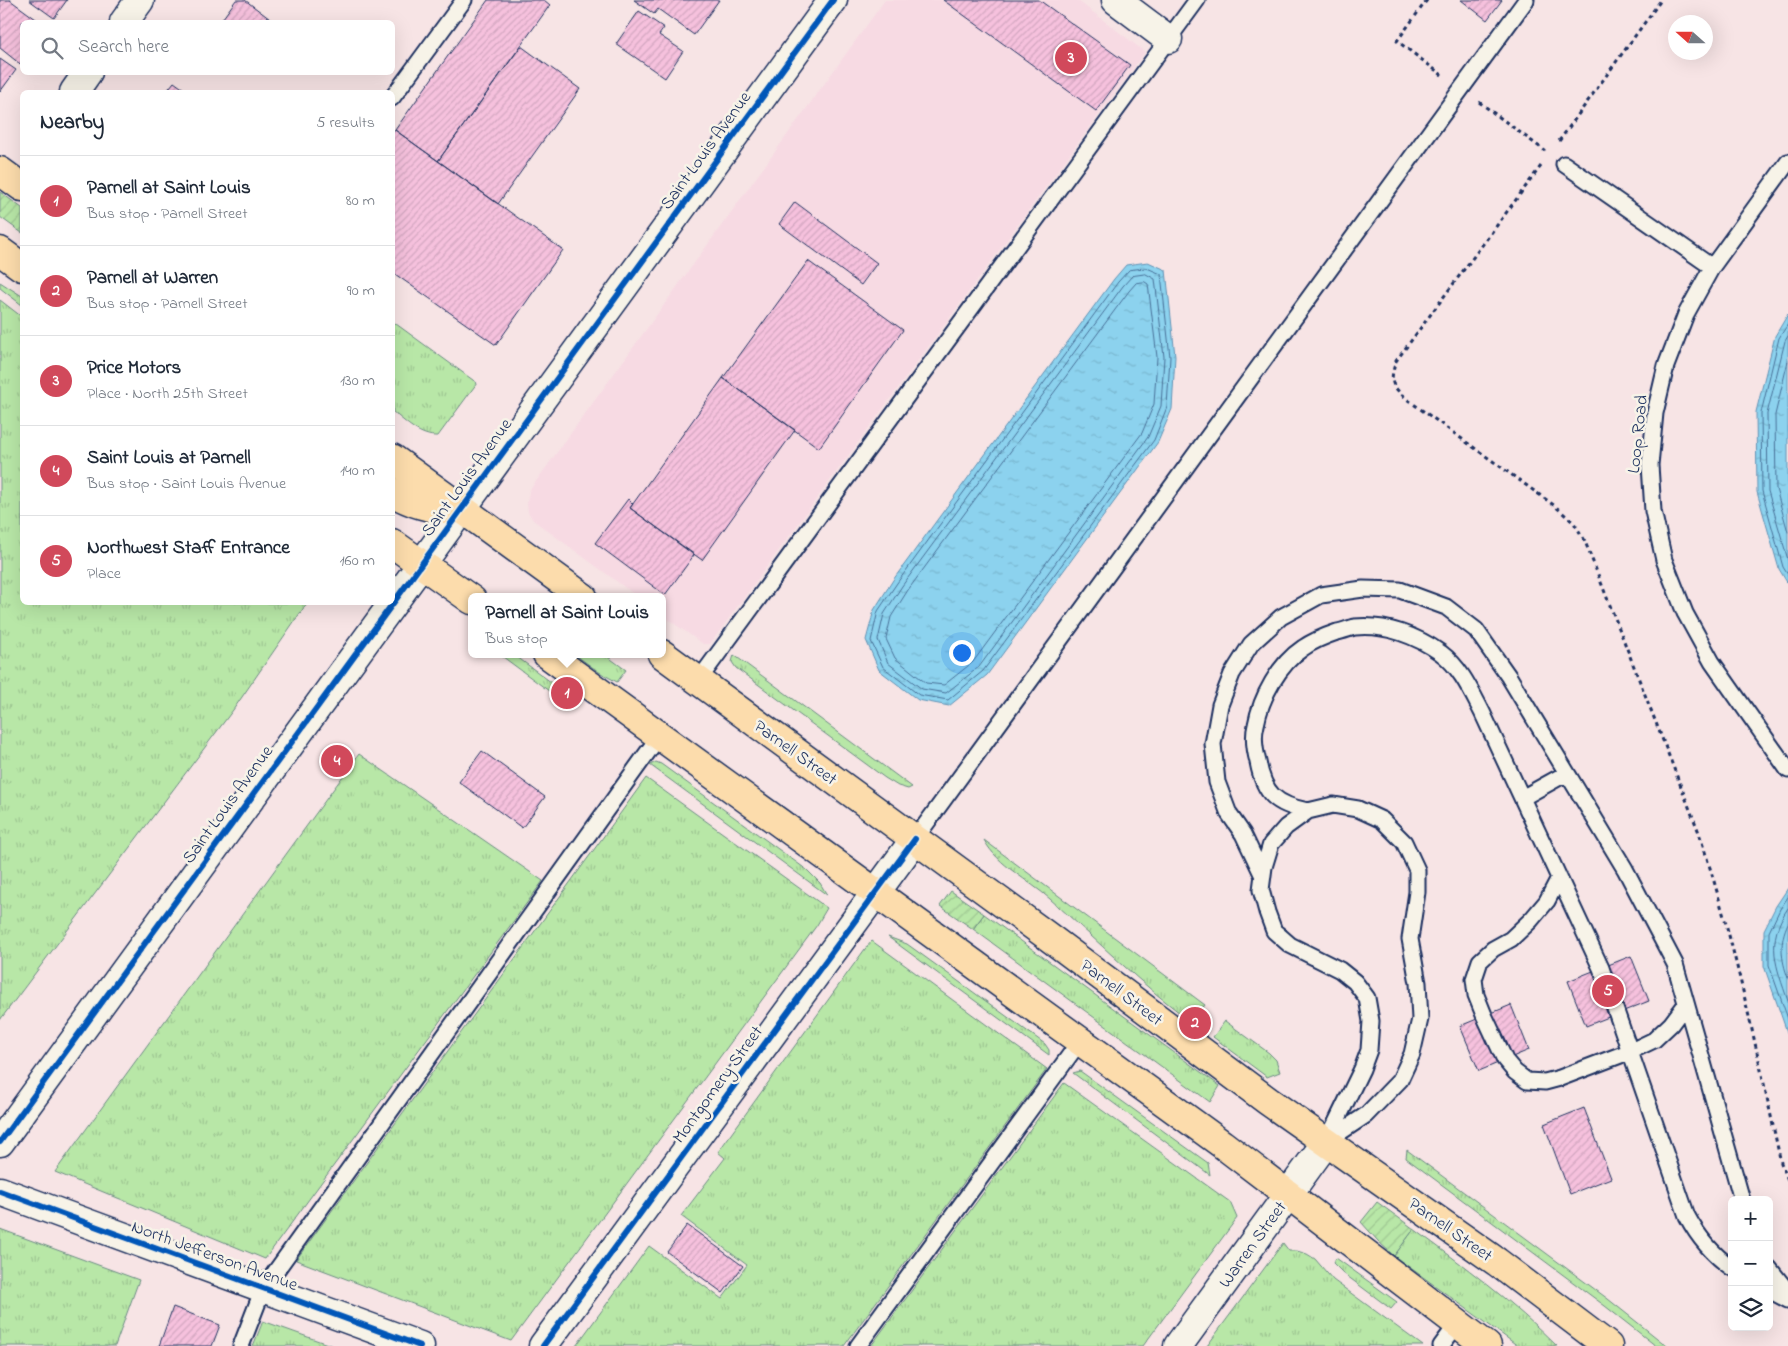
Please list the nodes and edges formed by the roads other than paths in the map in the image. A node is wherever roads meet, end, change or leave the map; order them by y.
1 (140, 0) edge
2 (464, 0) edge
3 (833, 0) edge
4 (1116, 0) edge
5 (1197, 0) edge
6 (1526, 0) edge
7 (125, 20) edge
8 (1168, 39) junction
9 (86, 75) edge
10 (75, 90) edge
11 (395, 94) edge
12 (1788, 162) edge
13 (1564, 164) dead end
14 (0, 251) edge
15 (20, 266) edge
16 (1712, 267) junction
17 (395, 460) edge
18 (395, 493) edge
19 (462, 509) junction
20 (395, 545) edge
21 (422, 564) junction
22 (578, 593) edge
23 (468, 597) edge
24 (395, 601) edge
25 (392, 605) edge
26 (666, 657) edge
27 (553, 658) edge
28 (698, 681) junction
29 (660, 735) junction
30 (1788, 770) edge
31 (1567, 773) junction
32 (1522, 798) junction
33 (1308, 811) junction
34 (915, 839) junction
35 (1263, 876) junction
36 (1559, 878) junction
37 (876, 892) junction
38 (1686, 1004) junction
39 (1080, 1041) junction
40 (1631, 1051) junction
41 (1327, 1141) junction
42 (0, 1142) edge
43 (0, 1191) edge
44 (1288, 1194) junction
45 (1741, 1196) edge
46 (1728, 1265) edge
47 (1773, 1273) edge
48 (263, 1288) junction
49 (1773, 1292) edge
50 (1788, 1292) edge
51 (1788, 1300) edge
52 (1458, 1324) junction
53 (241, 1346) edge
54 (420, 1346) edge
55 (543, 1346) edge
56 (858, 1346) edge
57 (1178, 1346) edge
58 (1441, 1346) edge
59 (1487, 1346) edge
60 (1608, 1346) edge

1 - 7 street
2 - 11 lane
3 - 19 street, Saint Louis Avenue
4 - 8 street
5 - 8 lane
6 - 34 lane
8 - 28 lane
9 - 10 street
12 - 16 lane, Loop Road
13 - 16 lane
14 - 15 main road
16 - 30 lane, Loop Road
17 - 19 main road
18 - 19 main road
19 - 21 street, Saint Louis Avenue
19 - 22 main road
20 - 21 main road
21 - 23 main road
21 - 24 street, Saint Louis Avenue
25 - 42 street, Saint Louis Avenue
26 - 28 main road, Parnell Street
27 - 29 main road
28 - 34 main road, Parnell Street
29 - 37 main road
29 - 48 lane
31 - 32 lane
31 - 35 lane
31 - 38 lane
32 - 33 lane
32 - 36 lane
33 - 35 lane
33 - 41 lane
34 - 37 street, Montgomery Street
34 - 41 main road, Parnell Street
35 - 41 lane
36 - 40 lane
36 - 40 lane
37 - 39 main road
37 - 55 street, Montgomery Street
38 - 40 lane
38 - 45 lane
39 - 44 main road
39 - 56 lane
40 - 46 lane
41 - 44 street, Warren Street
41 - 60 main road, Parnell Street
43 - 48 street, North Jefferson Avenue
44 - 52 main road
44 - 57 street, Warren Street
47 - 50 lane
48 - 53 lane
48 - 54 street, North Jefferson Avenue
49 - 51 lane
52 - 58 lane
52 - 59 main road

